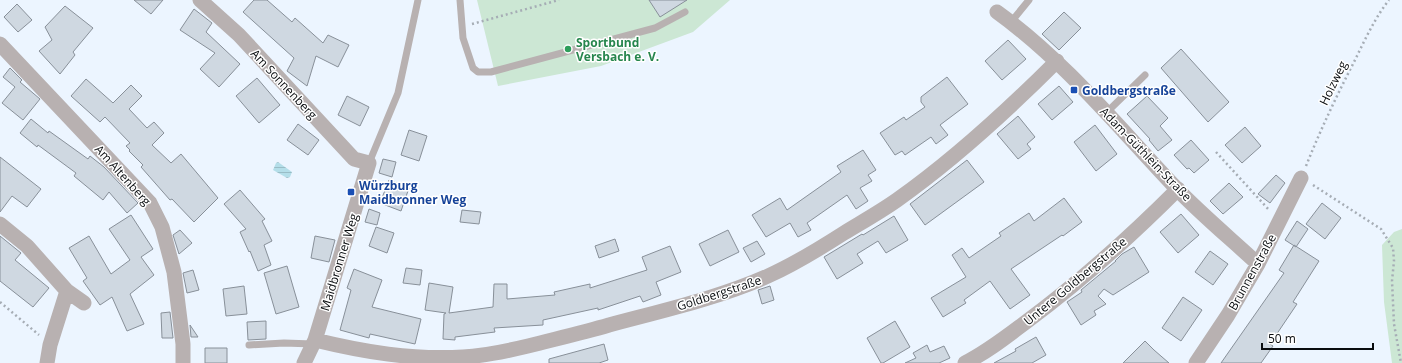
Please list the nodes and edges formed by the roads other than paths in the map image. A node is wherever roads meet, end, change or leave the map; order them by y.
1 (200, 0) edge
2 (418, 0) edge
3 (460, 0) edge
4 (1030, 0) edge
5 (685, 12) dead end
6 (997, 12) dead end
7 (1011, 22) junction
8 (0, 44) edge
9 (1057, 61) junction
10 (1145, 75) dead end
11 (1106, 113) junction
12 (369, 163) junction
13 (1300, 178) road end
14 (1178, 189) junction
15 (0, 224) edge
16 (1258, 264) junction
17 (67, 291) junction
18 (84, 303) dead end
19 (314, 342) junction
20 (249, 345) dead end
21 (47, 363) edge
22 (183, 363) edge
23 (304, 363) edge
24 (966, 363) edge
25 (1196, 363) edge

1 - 12 street, Am Sonnenberg
2 - 12 lane, Maidbronner Weg
3 - 5 lane
4 - 7 lane
6 - 7 street, Adam-Güthlein-Straße
7 - 9 street, Adam-Güthlein-Straße
8 - 22 street, Am Altenberg
9 - 11 street, Adam-Güthlein-Straße
9 - 19 street, Goldbergstraße
10 - 11 lane
11 - 14 street, Adam-Güthlein-Straße
12 - 19 street, Maidbronner Weg
13 - 16 street, Brunnenstraße
14 - 16 street, Adam-Güthlein-Straße
14 - 24 street, Untere Goldbergstraße
15 - 17 street
16 - 25 street, Brunnenstraße
17 - 18 street
17 - 21 street
19 - 20 lane
19 - 23 street, Maidbronner Weg

